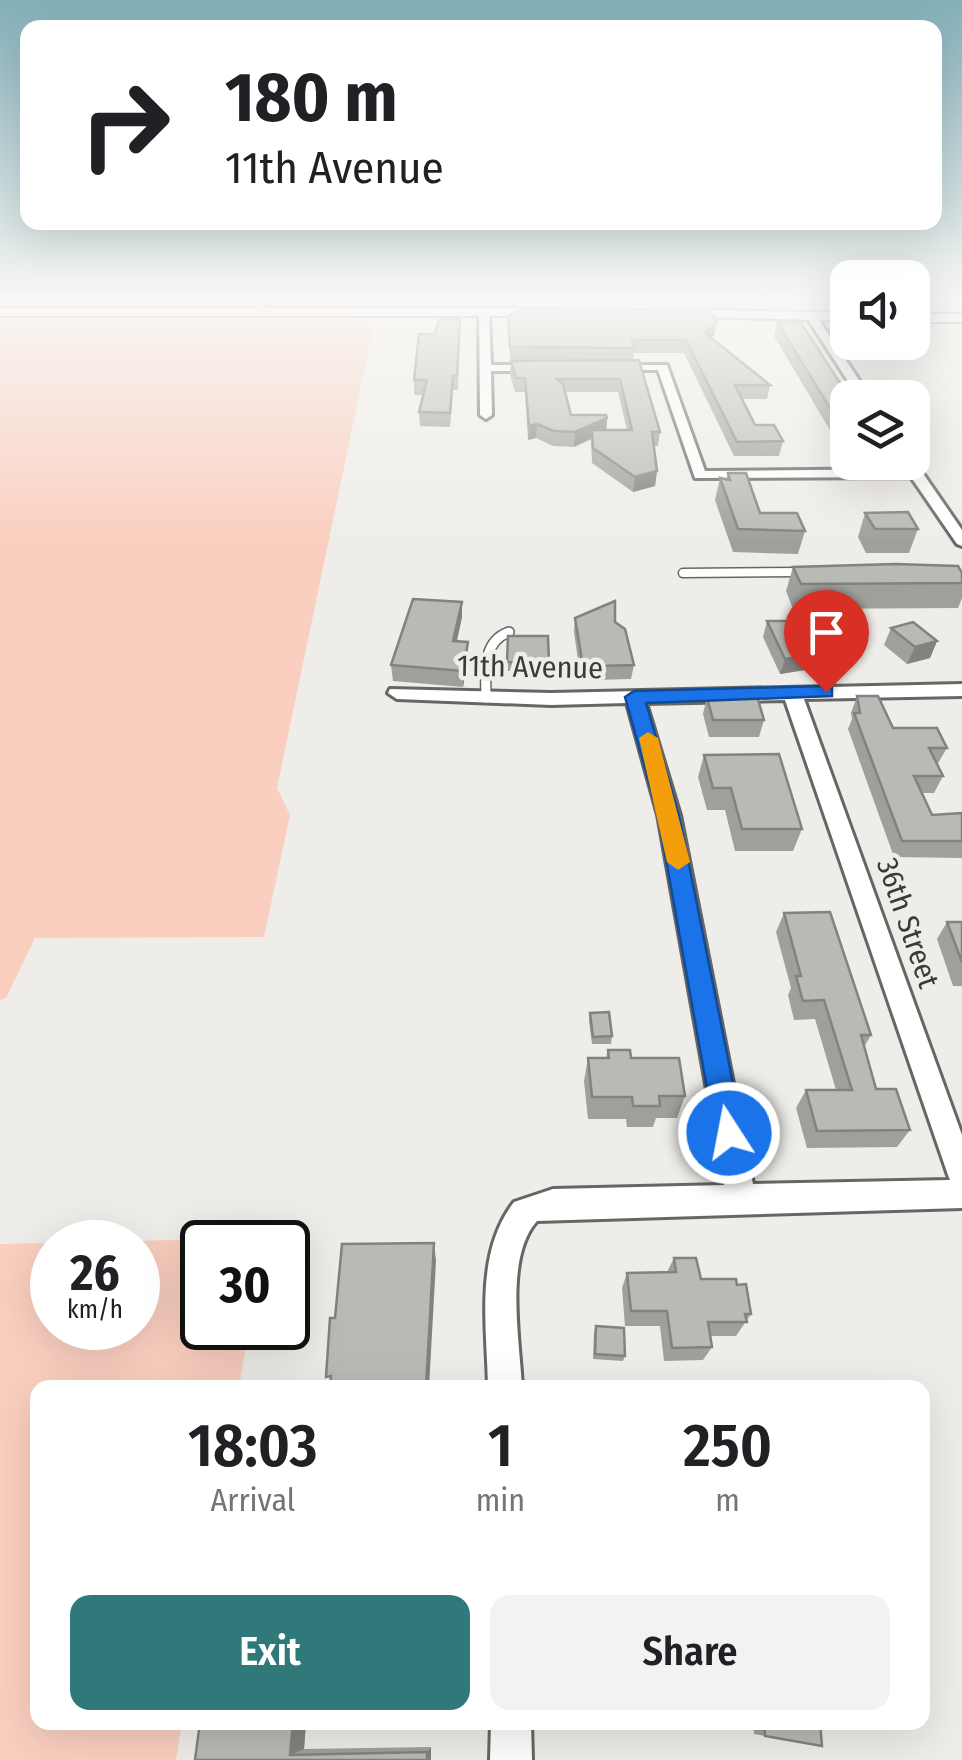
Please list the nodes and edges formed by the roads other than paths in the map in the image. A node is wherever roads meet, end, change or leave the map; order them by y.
1 (485, 379) edge
2 (668, 379) edge
3 (486, 415) dead end
4 (830, 470) edge
5 (920, 480) edge
6 (962, 541) edge
7 (822, 572) edge
8 (683, 573) dead end
9 (509, 632) edge
10 (962, 690) edge
11 (397, 693) dead end
12 (792, 693) junction
13 (634, 697) junction
14 (486, 698) junction
15 (962, 1175) edge
16 (962, 1194) edge
17 (742, 1200) junction
18 (506, 1380) edge
19 (510, 1730) edge
20 (511, 1760) edge

1 - 3 street
2 - 4 street
5 - 6 street
7 - 8 lane
9 - 14 lane
10 - 12 street, 11th Avenue
11 - 14 street, 11th Avenue
12 - 13 street, 11th Avenue
12 - 15 street, 36th Street
13 - 14 street, 11th Avenue
13 - 17 street
16 - 17 street
17 - 18 street
19 - 20 street

